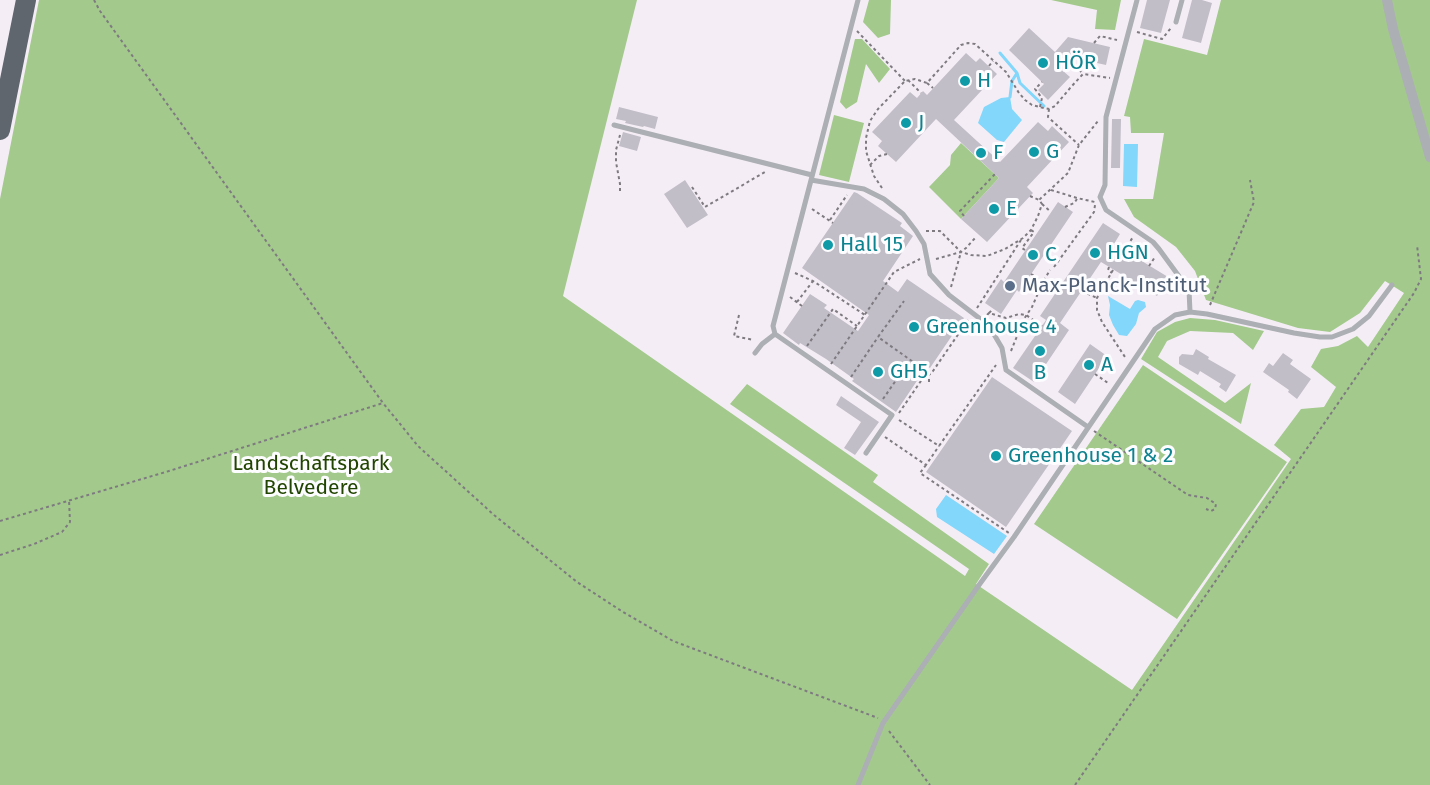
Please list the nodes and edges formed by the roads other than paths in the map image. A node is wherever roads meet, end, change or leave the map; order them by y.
1 (26, 0) edge
2 (858, 0) edge
3 (1137, 0) edge
4 (1182, 0) edge
5 (1387, 0) edge
6 (1176, 22) road end
7 (614, 125) dead end
8 (0, 130) edge
9 (1430, 157) edge
10 (812, 177) junction
11 (1392, 285) dead end
12 (1190, 312) junction
13 (775, 334) junction
14 (755, 353) dead end
15 (1088, 427) junction
16 (866, 453) dead end
17 (858, 785) edge

1 - 8 highway
2 - 10 lane
3 - 12 lane
4 - 6 lane
5 - 9 street
7 - 10 lane
10 - 13 lane
10 - 15 lane
11 - 12 lane
12 - 15 lane
13 - 14 lane
13 - 16 lane
15 - 17 lane

